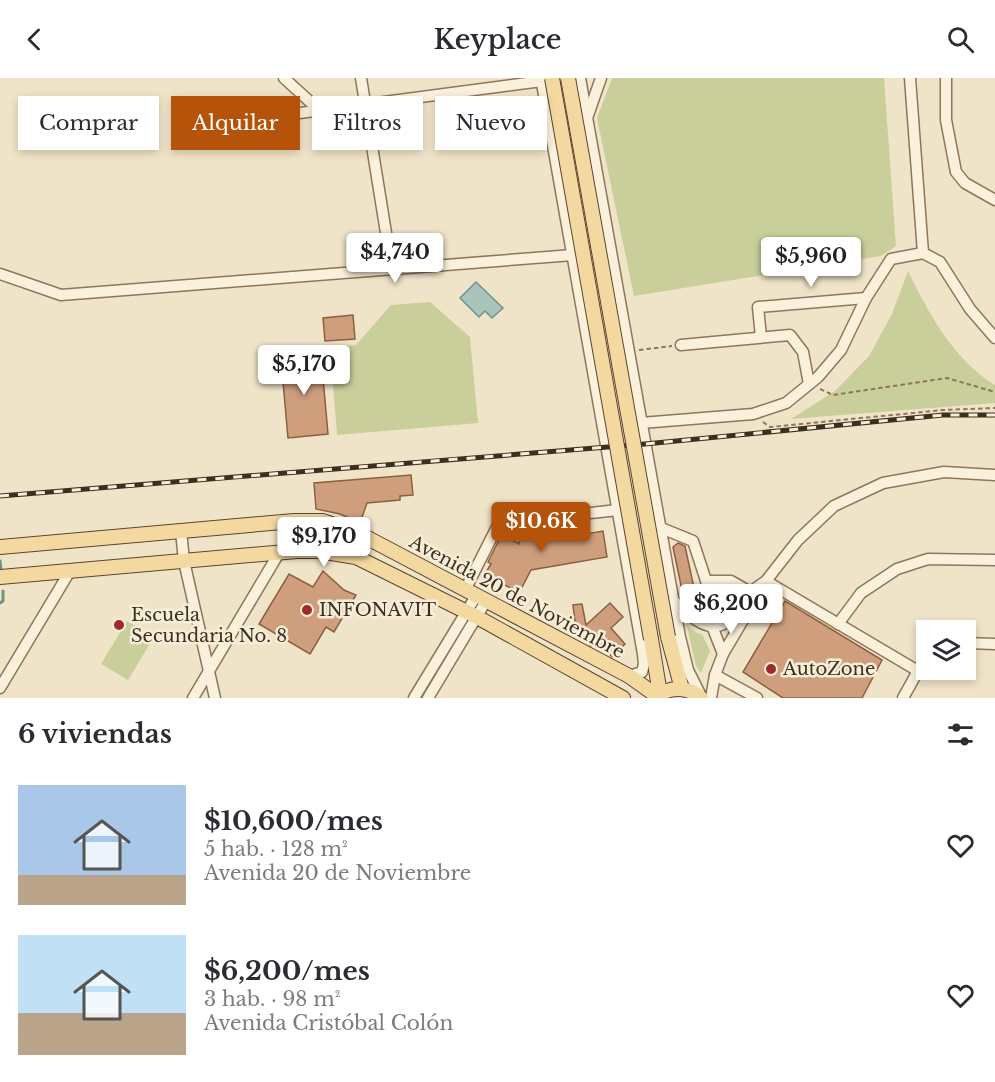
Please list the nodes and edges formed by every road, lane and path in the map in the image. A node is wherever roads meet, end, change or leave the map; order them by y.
1 (284, 78) edge
2 (361, 78) edge
3 (568, 78) edge
4 (580, 78) edge
5 (602, 78) edge
6 (910, 78) edge
7 (945, 78) edge
8 (545, 79) edge
9 (364, 96) edge
10 (423, 96) edge
11 (312, 104) edge
12 (587, 119) junction
13 (373, 150) edge
14 (995, 200) edge
15 (923, 253) junction
16 (573, 255) junction
17 (393, 270) junction
18 (0, 274) edge
19 (866, 298) junction
20 (761, 337) junction
21 (995, 338) edge
22 (681, 345) joint
23 (628, 352) junction
24 (809, 384) junction
25 (995, 392) edge
26 (995, 408) edge
27 (753, 414) junction
28 (642, 427) junction
29 (605, 435) junction
30 (650, 471) junction
31 (612, 475) junction
32 (995, 475) edge
33 (618, 510) junction
34 (661, 528) junction
35 (181, 531) junction
36 (0, 547) edge
37 (279, 553) junction
38 (995, 560) edge
39 (184, 561) junction
40 (70, 571) junction
41 (0, 577) edge
42 (706, 581) junction
43 (766, 581) junction
44 (750, 592) junction
45 (476, 595) junction
46 (674, 602) junction
47 (471, 614) junction
48 (838, 624) junction
49 (712, 626) junction
50 (976, 643) edge
51 (995, 644) edge
52 (723, 654) junction
53 (916, 670) edge
54 (209, 671) junction
55 (715, 675) junction
56 (916, 675) edge
57 (629, 676) junction
58 (0, 688) edge
59 (682, 689) junction
60 (657, 696) edge
61 (193, 698) edge
62 (215, 698) edge
63 (414, 698) edge
64 (428, 698) edge
65 (622, 698) edge
66 (701, 698) edge
67 (711, 698) edge
68 (757, 698) edge
69 (903, 698) edge

1 - 11 street
2 - 9 street
3 - 59 main road, bridge
4 - 12 street
5 - 12 street
6 - 15 street
7 - 14 street
8 - 10 street
8 - 16 street
8 - 60 main road, bridge
12 - 23 street
13 - 17 street
15 - 19 street
15 - 21 street
16 - 17 street
16 - 29 street
17 - 18 street
19 - 20 street
19 - 24 street
20 - 22 street
20 - 24 street
22 - 23 path
23 - 28 street
24 - 25 path
24 - 27 street
26 - 27 path
27 - 28 street
28 - 29 street
28 - 30 street
29 - 31 street
30 - 31 street
30 - 34 street
31 - 33 street
32 - 43 street
33 - 45 street
33 - 57 street
34 - 42 street
34 - 46 street
35 - 36 main road, Avenida 20 de Noviembre
35 - 39 street
35 - 45 main road, Avenida 20 de Noviembre
37 - 39 main road, Avenida 20 de Noviembre
37 - 47 main road, Avenida 20 de Noviembre
37 - 54 street
38 - 48 street
39 - 40 main road, Avenida 20 de Noviembre
39 - 54 street
40 - 41 main road, Avenida 20 de Noviembre
40 - 58 street
42 - 44 street
42 - 49 street
43 - 44 street
43 - 48 street
43 - 52 street
44 - 49 street
45 - 47 street
45 - 57 main road, Avenida 20 de Noviembre
46 - 49 street
46 - 66 street
47 - 63 street
47 - 64 street
47 - 65 main road, Avenida 20 de Noviembre
48 - 53 street
49 - 52 street
50 - 51 street
52 - 55 street
54 - 61 street
54 - 62 street
55 - 67 street
55 - 68 street
56 - 69 street
57 - 60 main road, Avenida 20 de Noviembre
59 - 60 main road
59 - 66 main road

